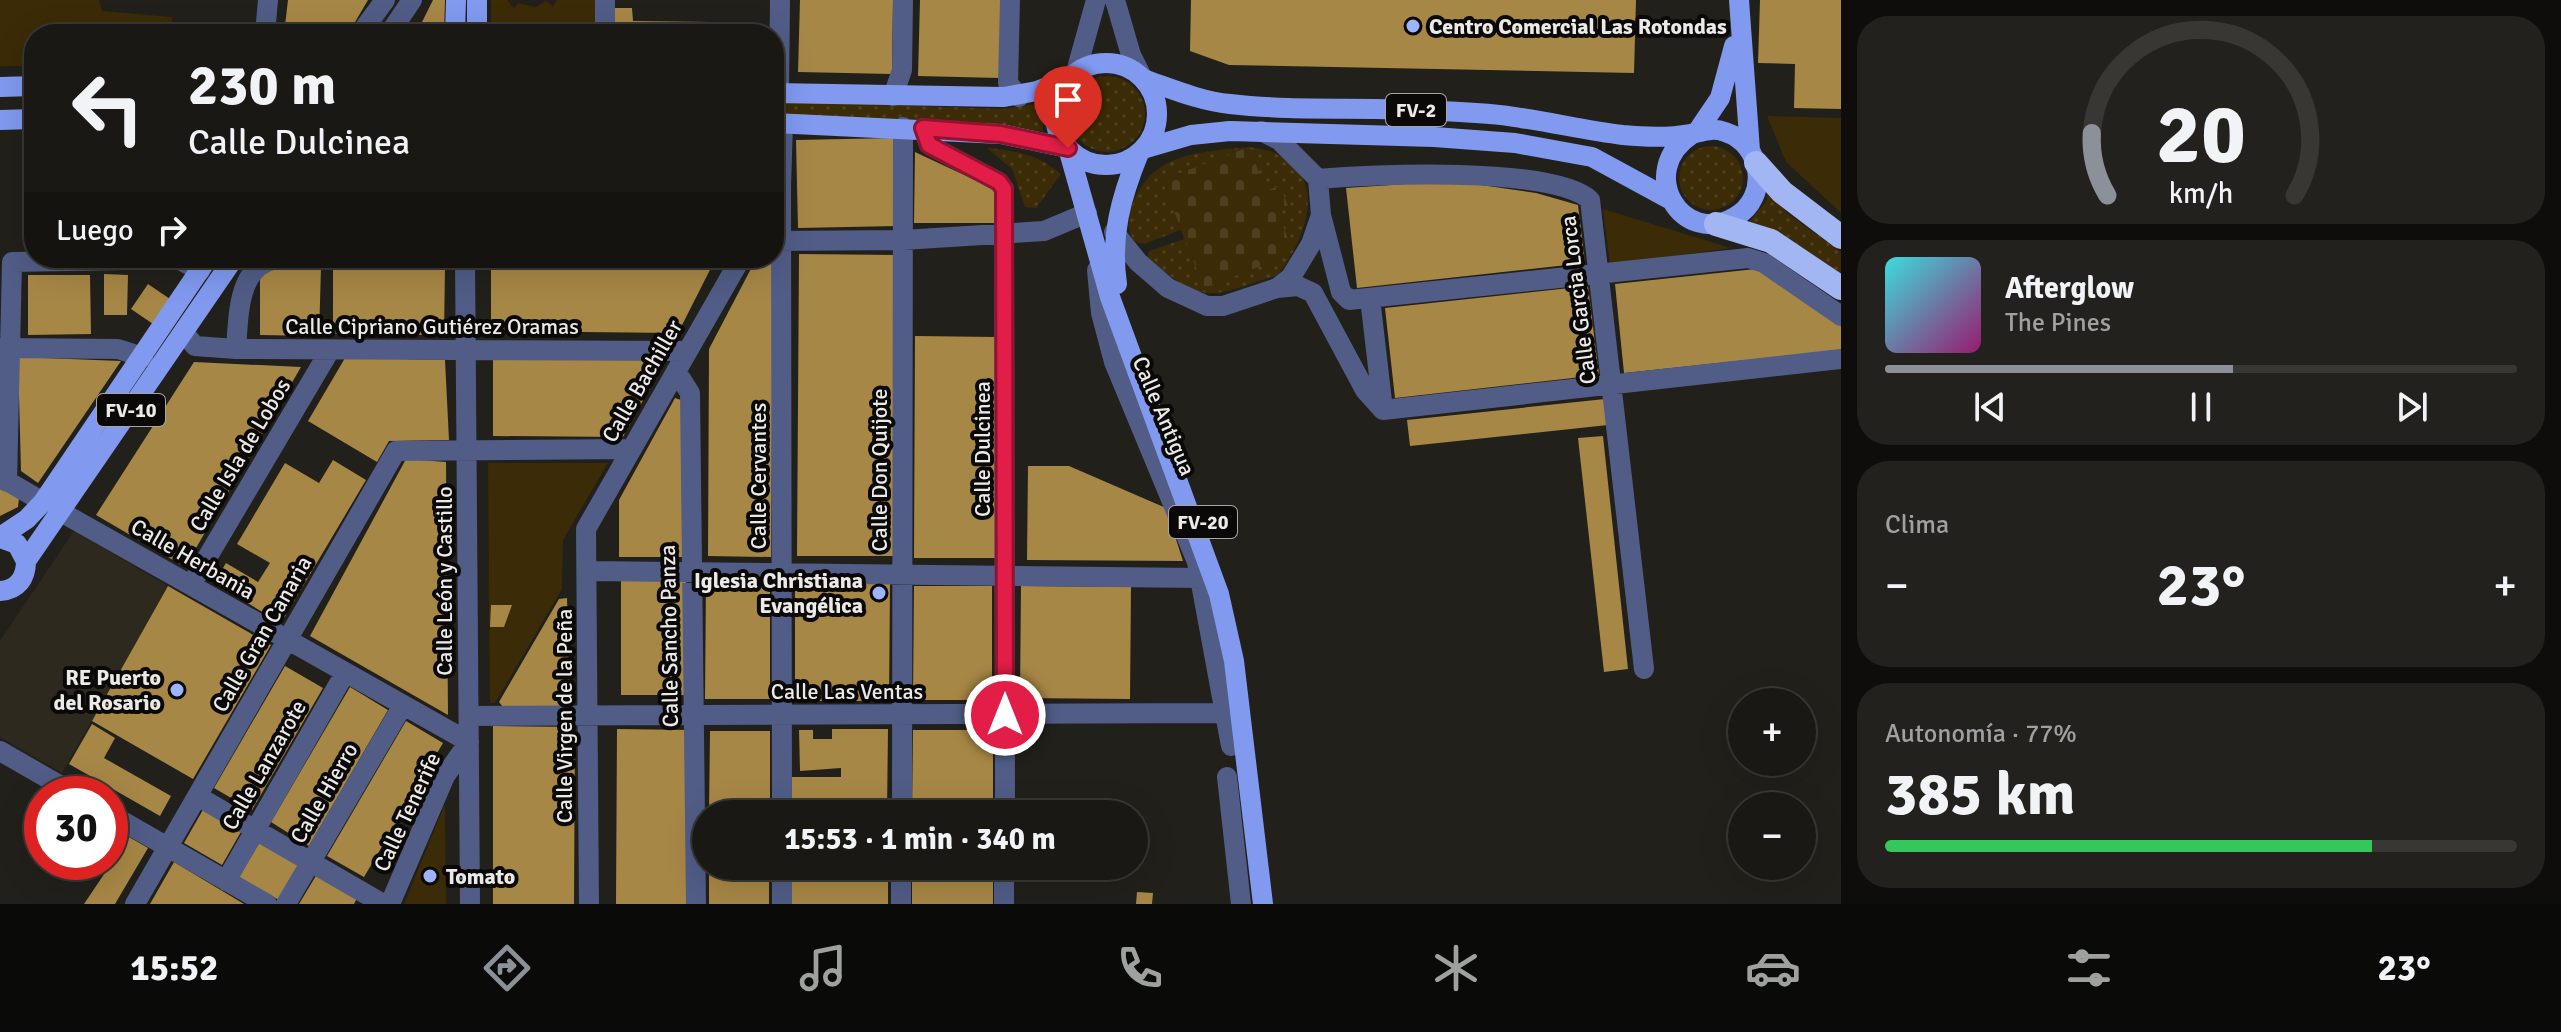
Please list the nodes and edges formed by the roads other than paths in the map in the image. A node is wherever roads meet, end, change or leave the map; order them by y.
1 (268, 0) edge
2 (385, 0) edge
3 (412, 0) edge
4 (456, 0) edge
5 (477, 0) edge
6 (605, 0) edge
7 (780, 0) edge
8 (903, 0) edge
9 (1010, 0) edge
10 (1096, 0) edge
11 (1115, 0) edge
12 (1739, 0) edge
13 (1739, 22) junction
14 (266, 24) edge
15 (367, 24) edge
16 (396, 24) edge
17 (455, 24) edge
18 (477, 24) edge
19 (605, 24) edge
20 (779, 24) edge
21 (1074, 74) junction
22 (1143, 79) junction
23 (24, 86) edge
24 (0, 87) edge
25 (784, 93) edge
26 (893, 96) junction
27 (1019, 97) junction
28 (24, 119) edge
29 (0, 120) edge
30 (784, 124) edge
31 (913, 127) junction
32 (1261, 131) junction
33 (1694, 133) junction
34 (1068, 148) junction
35 (1141, 151) junction
36 (1753, 157) junction
37 (1318, 179) junction
38 (1671, 200) junction
39 (1087, 213) junction
40 (1321, 215) junction
41 (1716, 224) junction
42 (1114, 232) junction
43 (1005, 234) junction
44 (1841, 237) edge
45 (903, 240) junction
46 (1095, 242) junction
47 (784, 253) edge
48 (24, 262) edge
49 (201, 268) edge
50 (227, 268) edge
51 (256, 268) edge
52 (465, 268) edge
53 (735, 268) edge
54 (778, 268) edge
55 (1600, 275) junction
56 (1277, 288) junction
57 (1841, 288) edge
58 (1370, 298) junction
59 (1841, 316) edge
60 (184, 333) junction
61 (5, 348) edge
62 (236, 349) junction
63 (330, 350) junction
64 (467, 351) junction
65 (687, 351) junction
66 (143, 357) junction
67 (1841, 359) edge
68 (676, 371) junction
69 (1612, 383) junction
70 (1383, 410) junction
71 (631, 449) junction
72 (467, 452) junction
73 (4, 479) edge
74 (52, 507) junction
75 (586, 529) joint
76 (0, 538) edge
77 (26, 561) junction
78 (588, 571) junction
79 (692, 572) junction
80 (781, 573) junction
81 (903, 574) junction
82 (1006, 575) junction
83 (1201, 578) junction
84 (191, 585) junction
85 (2, 594) edge
86 (287, 640) junction
87 (1644, 669) dead end
88 (345, 673) junction
89 (403, 705) junction
90 (1225, 713) junction
91 (782, 715) junction
92 (903, 715) junction
93 (1005, 715) junction
94 (469, 716) junction
95 (588, 716) junction
96 (694, 716) junction
97 (469, 742) junction
98 (1231, 746) joint
99 (0, 751) edge
100 (44, 776) edge
101 (1227, 777) dead end
102 (197, 796) junction
103 (782, 800) edge
104 (902, 800) edge
105 (1005, 800) edge
106 (128, 824) edge
107 (255, 830) junction
108 (168, 847) junction
109 (311, 862) junction
110 (782, 880) edge
111 (901, 880) edge
112 (1004, 880) edge
113 (226, 881) junction
114 (135, 904) edge
115 (267, 904) edge
116 (286, 904) edge
117 (383, 904) edge
118 (390, 904) edge
119 (470, 904) edge
120 (589, 904) edge
121 (696, 904) edge
122 (782, 904) edge
123 (901, 904) edge
124 (1004, 904) edge
125 (1241, 904) edge
126 (1260, 904) edge
127 (1274, 904) edge

1 - 14 street
2 - 15 street
3 - 16 street
4 - 17 main road
5 - 18 main road
6 - 19 street
7 - 20 street
8 - 26 street
9 - 27 street
10 - 21 street
11 - 22 street
12 - 13 main road
13 - 33 main road
13 - 36 main road
21 - 22 main road
21 - 27 main road
21 - 34 main road
22 - 33 main road, FV-2
22 - 35 main road
23 - 24 main road
25 - 26 main road
26 - 27 main road
28 - 29 main road
30 - 31 main road
31 - 34 main road
31 - 43 street, Calle Dulcinea
31 - 45 street, Calle Don Quijote
32 - 35 main road, FV-2
32 - 37 street
32 - 38 main road, FV-2
33 - 36 main road, FV-2
33 - 38 main road
34 - 35 main road
34 - 39 main road, FV-20
35 - 42 main road, FV-20
36 - 41 main road
36 - 44 highway, FV-2
37 - 40 street
37 - 55 street, Calle Garcia Lorca
38 - 41 main road, FV-2
39 - 43 street
39 - 46 main road, FV-20
40 - 56 street
40 - 58 street
41 - 57 highway, FV-2
42 - 56 street
42 - 127 main road, FV-20
43 - 45 street
43 - 82 street, Calle Dulcinea
45 - 47 street
45 - 81 street, Calle Don Quijote
46 - 83 street, Calle Antigua
46 - 126 main road, FV-20
48 - 61 street
49 - 66 main road, FV-10
50 - 60 main road, FV-10
51 - 62 street
52 - 64 street, Calle León y Castillo
53 - 65 street, Calle Bachiller
54 - 80 street, Calle Cervantes
55 - 58 street
55 - 59 street
55 - 69 street, Calle Garcia Lorca
56 - 70 street
58 - 70 street
60 - 62 street, Calle Cipriano Gutiérez Oramas
60 - 74 main road, FV-10
61 - 66 street
61 - 73 street
62 - 63 street, Calle Cipriano Gutiérez Oramas
63 - 64 street, Calle Cipriano Gutiérez Oramas
63 - 84 street, Calle Isla de Lobos
64 - 65 street, Calle Cipriano Gutiérez Oramas
64 - 72 street, Calle León y Castillo
65 - 68 street, Calle Bachiller
66 - 74 main road, FV-10
67 - 69 street
68 - 71 street, Calle Bachiller
68 - 79 street, Calle Sancho Panza
69 - 70 street
69 - 87 street, Calle Garcia Lorca
71 - 72 street
71 - 75 street, Calle Bachiller
72 - 86 street, Calle Gran Canaria
72 - 94 street, Calle León y Castillo
73 - 74 street, Calle Herbania
74 - 76 main road, FV-10
74 - 77 main road, FV-10
74 - 84 street, Calle Herbania
75 - 78 street, Calle Virgen de la Peña
76 - 77 main road, FV-10
77 - 85 main road, FV-10
78 - 79 street
78 - 95 street, Calle Virgen de la Peña
79 - 80 street
79 - 96 street, Calle Sancho Panza
80 - 81 street
80 - 91 street, Calle Cervantes
81 - 82 street
81 - 92 street, Calle Don Quijote
82 - 83 street
82 - 93 street, Calle Dulcinea
83 - 90 street, Calle Antigua
84 - 86 street, Calle Herbania
86 - 88 street, Calle Herbania
86 - 102 street, Calle Gran Canaria
88 - 89 street, Calle Herbania
88 - 107 street, Calle Lanzarote
89 - 97 street, Calle Herbania
89 - 109 street, Calle Hierro
90 - 93 street, Calle Las Ventas
90 - 98 street, Calle Antigua
91 - 92 street, Calle Las Ventas
91 - 96 street, Calle Las Ventas
91 - 103 street, Calle Cervantes
92 - 93 street, Calle Las Ventas
92 - 104 street, Calle Don Quijote
93 - 105 street, Calle Dulcinea
94 - 95 street, Calle Las Ventas
94 - 97 street, Calle León y Castillo
95 - 96 street, Calle Las Ventas
95 - 120 street, Calle Virgen de la Peña
96 - 121 street, Calle Sancho Panza
97 - 118 street, Calle Tenerife
97 - 119 street, Calle León y Castillo
98 - 126 main road
99 - 100 street
101 - 125 street
102 - 107 street
102 - 108 street, Calle Gran Canaria
106 - 108 street
107 - 109 street
107 - 113 street, Calle Lanzarote
108 - 113 street
108 - 114 street, Calle Gran Canaria
109 - 116 street, Calle Hierro
109 - 117 street
110 - 122 street
111 - 123 street
112 - 124 street
113 - 115 street

